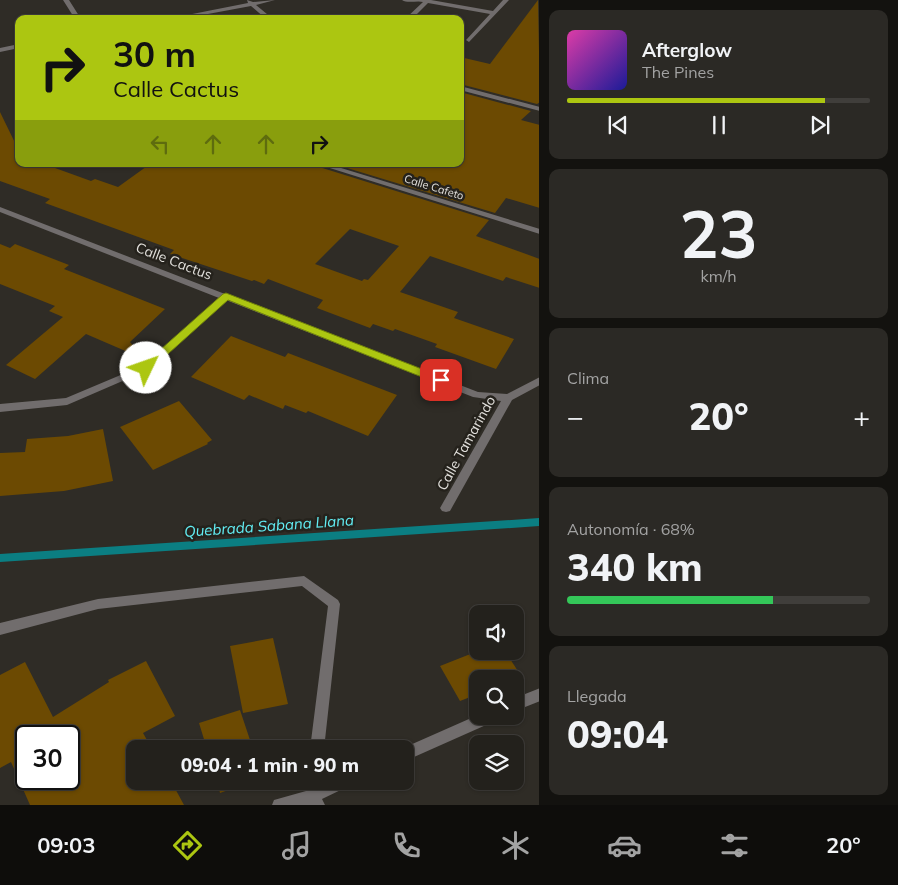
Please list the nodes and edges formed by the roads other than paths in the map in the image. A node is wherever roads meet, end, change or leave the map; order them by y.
1 (66, 0) edge
2 (272, 0) edge
3 (406, 0) edge
4 (417, 0) edge
5 (425, 0) edge
6 (506, 0) edge
7 (250, 2) edge
8 (494, 13) junction
9 (75, 15) edge
10 (189, 15) edge
11 (265, 15) edge
12 (412, 15) edge
13 (469, 40) dead end
14 (15, 47) edge
15 (0, 50) edge
16 (464, 89) edge
17 (539, 109) edge
18 (331, 167) edge
19 (0, 209) edge
20 (539, 232) edge
21 (226, 296) junction
22 (539, 380) edge
23 (508, 398) junction
24 (0, 408) edge
25 (446, 508) dead end
26 (0, 629) edge
27 (539, 694) edge
28 (524, 701) edge
29 (470, 725) edge
30 (319, 740) edge
31 (414, 750) edge
32 (314, 794) edge
33 (279, 805) edge

1 - 9 street
2 - 7 street
3 - 4 street
5 - 8 street
5 - 12 street
6 - 8 street
7 - 10 street
7 - 11 street
8 - 13 street
14 - 15 street
16 - 17 street
18 - 20 street, Calle Cafeto
19 - 21 street, Calle Cactus
21 - 23 street, Calle Cactus
21 - 24 street
22 - 23 street, Calle Tamarindo
23 - 25 street, Calle Tamarindo
26 - 30 street
27 - 28 street
29 - 31 street
32 - 33 street

